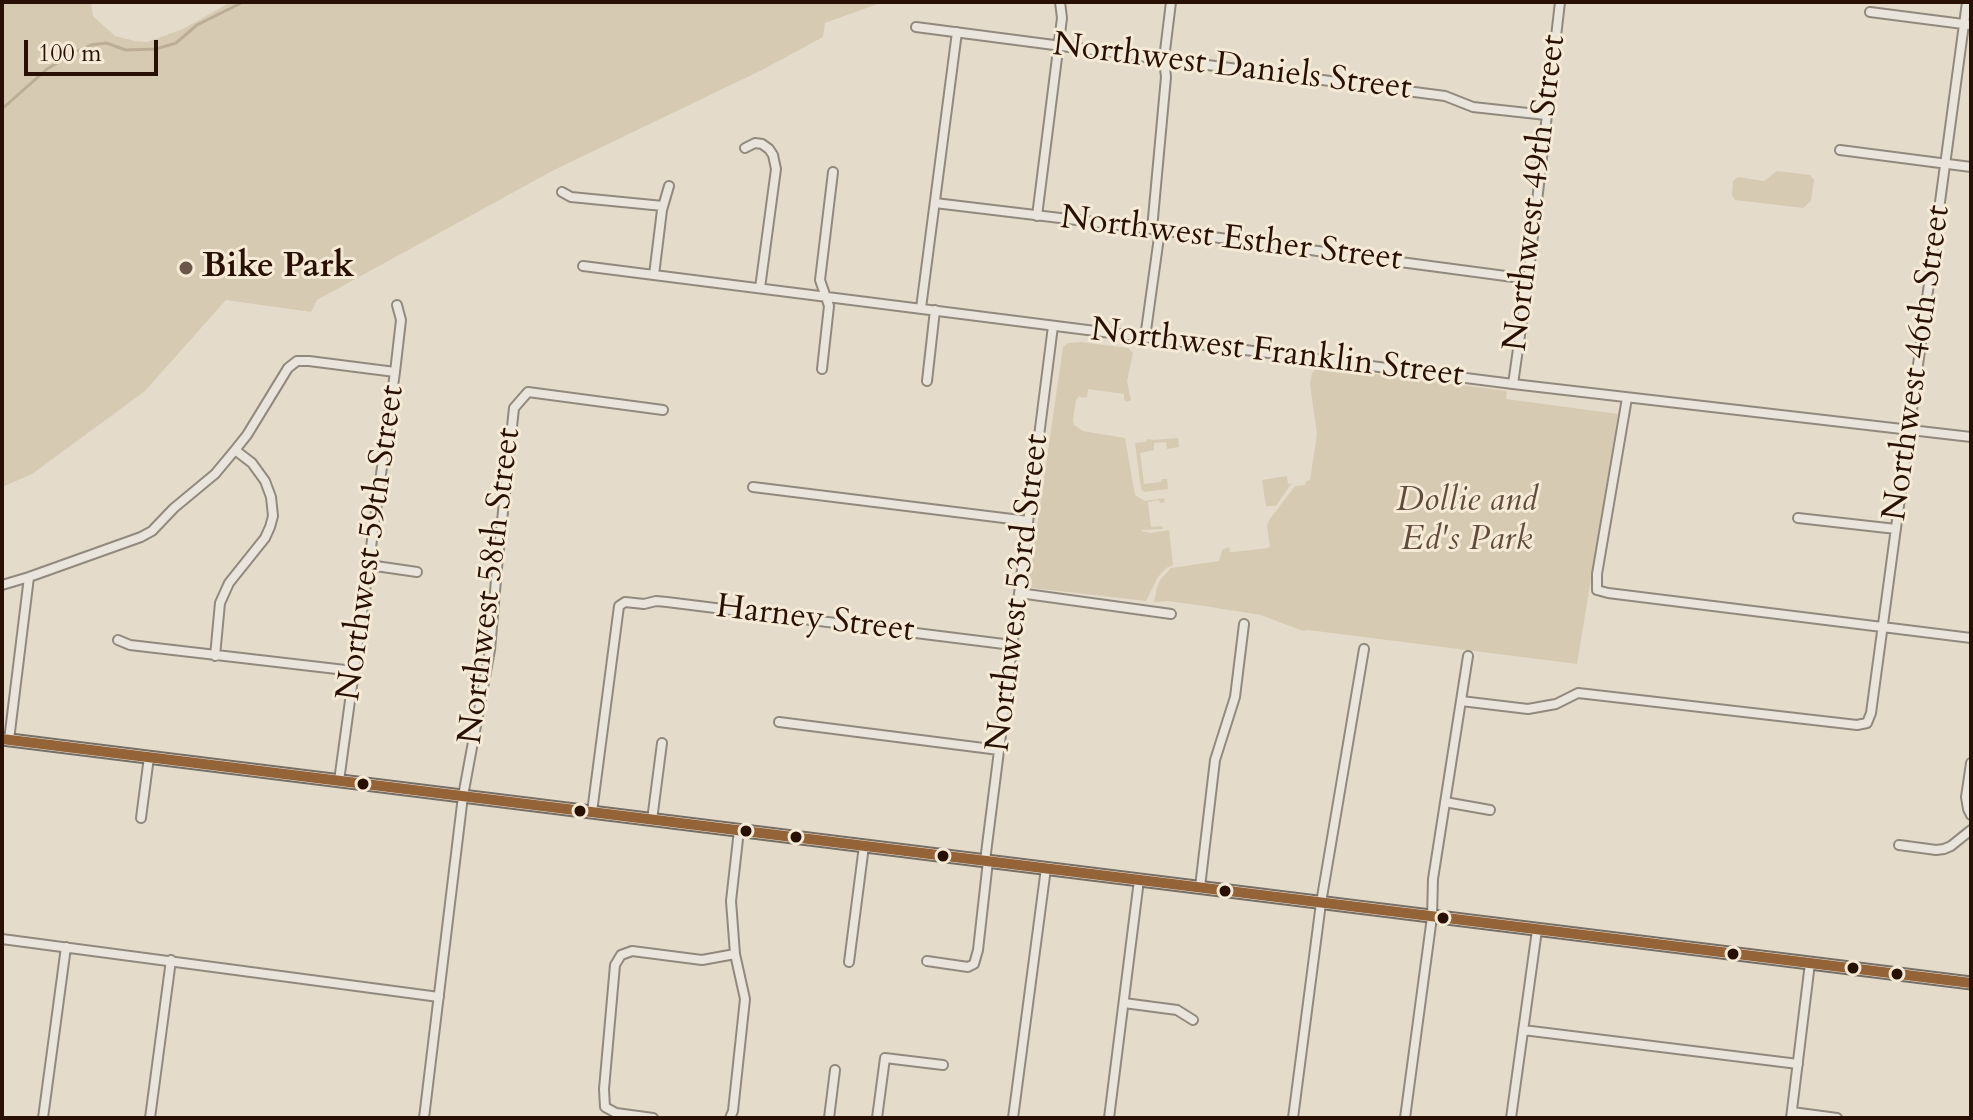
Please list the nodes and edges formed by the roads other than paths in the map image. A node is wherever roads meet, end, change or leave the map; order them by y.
1 (1060, 2) edge
2 (1171, 2) edge
3 (1560, 2) edge
4 (1967, 2) edge
5 (1870, 12) dead end
6 (1967, 24) edge
7 (916, 27) dead end
8 (957, 32) junction
9 (1059, 45) junction
10 (1164, 59) junction
11 (1546, 115) junction
12 (745, 148) dead end
13 (1840, 150) dead end
14 (1945, 163) junction
15 (1971, 167) edge
16 (833, 172) dead end
17 (669, 186) dead end
18 (562, 192) dead end
19 (935, 203) junction
20 (663, 206) junction
21 (1037, 216) junction
22 (1156, 229) junction
23 (583, 266) dead end
24 (654, 275) junction
25 (1528, 279) junction
26 (760, 288) junction
27 (826, 296) junction
28 (397, 305) dead end
29 (921, 308) junction
30 (935, 310) junction
31 (1053, 326) junction
32 (1145, 338) junction
33 (822, 369) dead end
34 (395, 372) junction
35 (927, 381) dead end
36 (1513, 384) junction
37 (1627, 398) junction
38 (663, 410) dead end
39 (1909, 429) junction
40 (1971, 437) edge
41 (235, 450) junction
42 (753, 487) dead end
43 (1798, 518) dead end
44 (1028, 521) junction
45 (1896, 529) junction
46 (369, 565) junction
47 (417, 572) dead end
48 (29, 577) junction
49 (2, 585) edge
50 (1019, 593) junction
51 (1171, 614) dead end
52 (1244, 624) dead end
53 (1883, 627) junction
54 (1971, 638) edge
55 (118, 640) dead end
56 (1012, 645) junction
57 (1364, 649) dead end
58 (215, 656) junction
59 (1468, 656) dead end
60 (354, 671) junction
61 (1461, 701) junction
62 (779, 722) dead end
63 (5, 740) edge
64 (662, 743) dead end
65 (999, 750) junction
66 (149, 757) junction
67 (1971, 763) edge
68 (339, 781) junction
69 (463, 796) junction
70 (1445, 802) junction
71 (1490, 810) dead end
72 (592, 812) junction
73 (1971, 815) edge
74 (141, 818) dead end
75 (652, 820) junction
76 (739, 830) junction
77 (1971, 830) edge
78 (1899, 845) dead end
79 (864, 846) junction
80 (986, 861) junction
81 (1046, 868) junction
82 (1139, 880) junction
83 (1200, 887) junction
84 (1321, 903) junction
85 (1432, 917) junction
86 (1537, 930) junction
87 (2, 939) edge
88 (66, 947) junction
89 (735, 954) junction
90 (171, 960) junction
91 (927, 961) dead end
92 (849, 962) dead end
93 (1810, 963) junction
94 (1971, 983) edge
95 (439, 997) junction
96 (1124, 1003) junction
97 (1193, 1020) dead end
98 (1523, 1030) junction
99 (1798, 1064) junction
100 (943, 1065) dead end
101 (835, 1070) dead end
102 (1792, 1115) edge
103 (43, 1118) edge
104 (150, 1118) edge
105 (424, 1118) edge
106 (653, 1118) edge
107 (730, 1118) edge
108 (829, 1118) edge
109 (877, 1118) edge
110 (1013, 1118) edge
111 (1109, 1118) edge
112 (1293, 1118) edge
113 (1405, 1118) edge
114 (1511, 1118) edge
115 (1837, 1118) edge

1 - 9 street
2 - 10 street
3 - 11 street, Northwest 49th Street
4 - 6 street, Northwest 46th Street
5 - 6 street
6 - 14 street, Northwest 46th Street
7 - 8 street, Northwest Daniels Street
8 - 9 street, Northwest Daniels Street
8 - 19 street
9 - 10 street, Northwest Daniels Street
9 - 21 street
10 - 11 street, Northwest Daniels Street
10 - 22 street
11 - 25 street, Northwest 49th Street
12 - 26 street
13 - 14 street
14 - 15 street
14 - 39 street, Northwest 46th Street
16 - 27 street
17 - 20 street
18 - 20 street
19 - 21 street, Northwest Esther Street
19 - 29 street
20 - 24 street
21 - 22 street, Northwest Esther Street
22 - 25 street, Northwest Esther Street
22 - 32 street
23 - 24 street, Northwest Franklin Street
24 - 26 street, Northwest Franklin Street
25 - 36 street, Northwest 49th Street
26 - 27 street, Northwest Franklin Street
27 - 29 street, Northwest Franklin Street
27 - 33 street
28 - 34 street, Northwest 59th Street
29 - 30 street, Northwest Franklin Street
30 - 31 street, Northwest Franklin Street
30 - 35 street
31 - 32 street, Northwest Franklin Street
31 - 44 street, Northwest 53rd Street
32 - 36 street, Northwest Franklin Street
34 - 41 street
34 - 46 street, Northwest 59th Street
36 - 37 street, Northwest Franklin Street
37 - 39 street, Northwest Franklin Street
37 - 53 street
38 - 69 street, Northwest 58th Street
39 - 40 street, Northwest Franklin Street
39 - 45 street, Northwest 46th Street
41 - 48 street
41 - 58 street
42 - 44 street
43 - 45 street
44 - 50 street, Northwest 53rd Street
45 - 53 street, Northwest 46th Street
46 - 47 street
46 - 60 street, Northwest 59th Street
48 - 49 street
48 - 63 street
50 - 51 street
50 - 56 street, Northwest 53rd Street
52 - 83 street
53 - 54 street
53 - 61 street, Northwest 46th Street
55 - 58 street
56 - 65 street, Northwest 53rd Street
56 - 72 street, Harney Street
57 - 84 street
58 - 60 street
59 - 61 street
60 - 68 street, Northwest 59th Street
61 - 70 street
62 - 65 street
63 - 66 street
64 - 75 street
65 - 80 street, Northwest 53rd Street
66 - 68 street
66 - 74 street
67 - 73 street
68 - 69 street
69 - 72 street
69 - 95 street, Northwest 58th Street
70 - 71 street
70 - 85 street
72 - 75 street
75 - 76 street
76 - 79 street
76 - 89 street
77 - 78 street
79 - 80 street
79 - 92 street
80 - 81 street
80 - 91 street, Northwest 53rd Street
81 - 82 street
81 - 110 street
82 - 83 street
82 - 96 street
83 - 84 street
84 - 85 street
84 - 112 street
85 - 86 street
85 - 113 street
86 - 93 street
86 - 98 street
87 - 88 street
88 - 90 street
88 - 103 street
89 - 106 street
89 - 107 street
90 - 95 street
90 - 104 street
93 - 94 street
93 - 99 street
95 - 105 street, Northwest 58th Street
96 - 97 street
96 - 111 street
98 - 99 street
98 - 114 street
99 - 102 street
100 - 109 street
101 - 108 street
102 - 115 street

